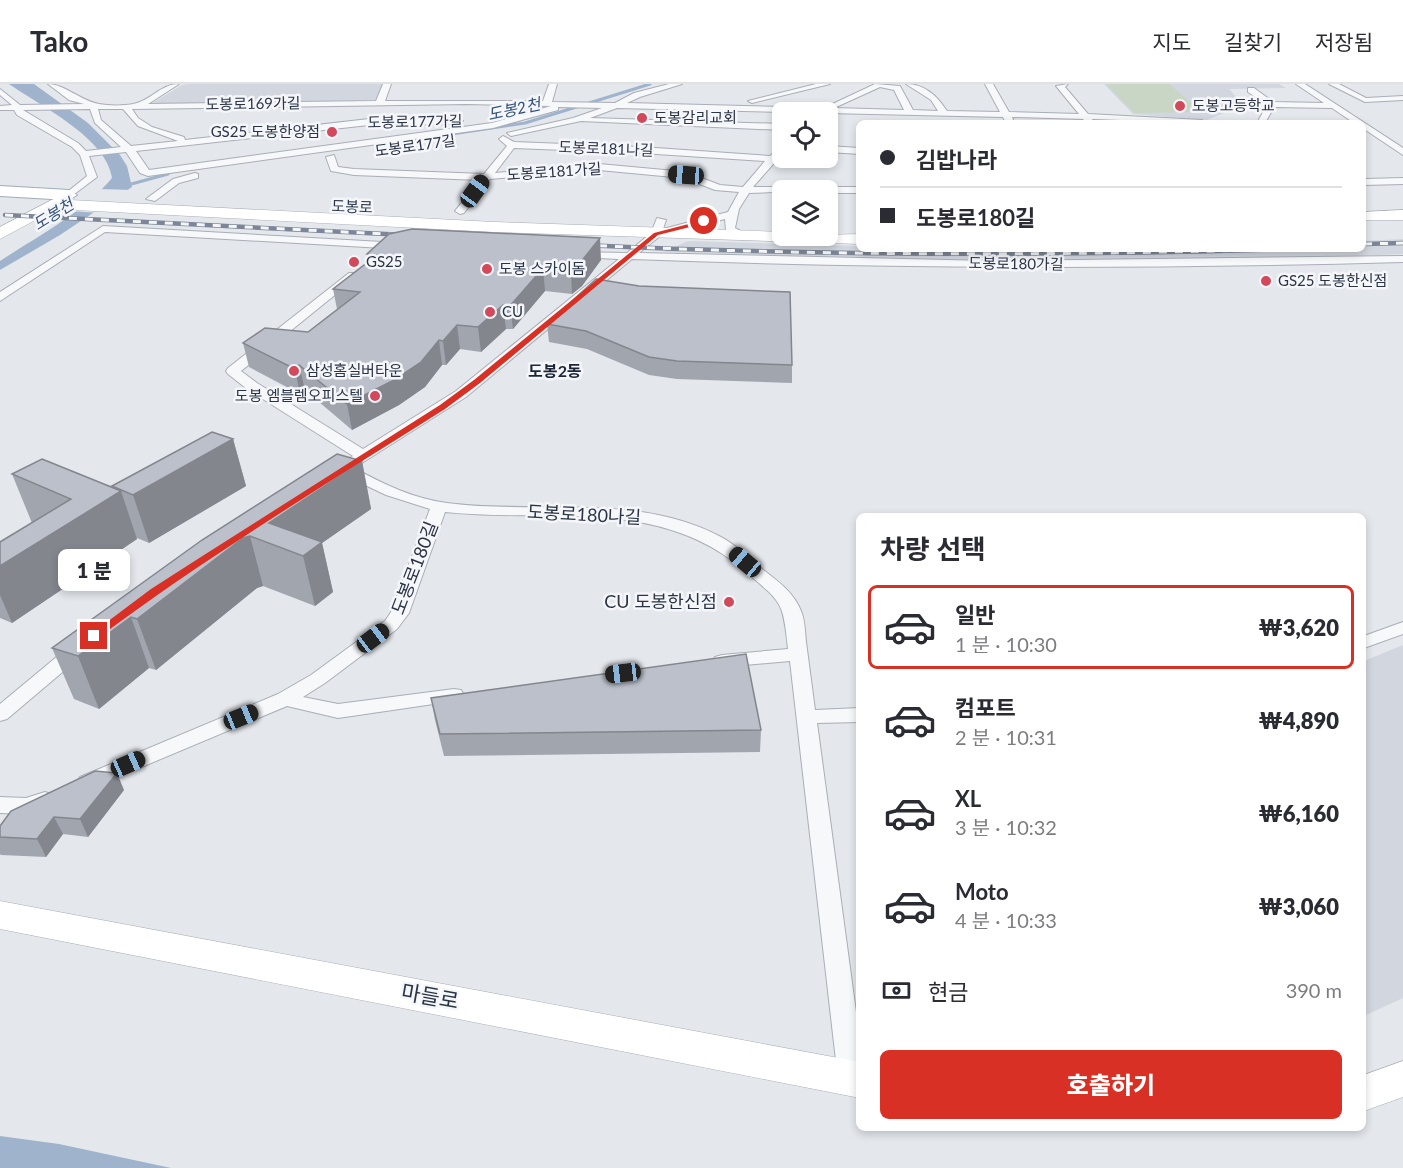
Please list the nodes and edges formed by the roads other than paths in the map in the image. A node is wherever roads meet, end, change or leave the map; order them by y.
1 (70, 84) edge
2 (175, 84) edge
3 (387, 84) edge
4 (553, 84) edge
5 (678, 84) edge
6 (825, 84) edge
7 (880, 84) edge
8 (910, 84) edge
9 (989, 84) edge
10 (1300, 84) edge
11 (1333, 84) edge
12 (54, 85) edge
13 (1058, 85) edge
14 (1251, 90) dead end
15 (0, 92) edge
16 (1403, 98) edge
17 (380, 102) junction
18 (329, 103) junction
19 (547, 103) junction
20 (571, 104) junction
21 (838, 104) edge
22 (1271, 104) junction
23 (614, 105) junction
24 (126, 106) junction
25 (137, 106) junction
26 (726, 106) junction
27 (1335, 106) junction
28 (92, 107) junction
29 (0, 108) edge
30 (17, 108) junction
31 (772, 108) edge
32 (324, 111) dead end
33 (838, 111) edge
34 (906, 113) junction
35 (944, 113) junction
36 (1008, 119) edge
37 (518, 120) junction
38 (575, 120) junction
39 (906, 120) edge
40 (1088, 120) edge
41 (1165, 120) edge
42 (1263, 120) edge
43 (1356, 120) edge
44 (1366, 127) edge
45 (772, 128) edge
46 (647, 136) junction
47 (321, 138) junction
48 (462, 140) dead end
49 (188, 142) junction
50 (1371, 143) dead end
51 (512, 145) junction
52 (1392, 145) junction
53 (1403, 146) edge
54 (127, 149) junction
55 (838, 150) edge
56 (856, 151) edge
57 (199, 152) dead end
58 (1403, 152) edge
59 (88, 154) junction
60 (772, 159) joint
61 (630, 171) junction
62 (485, 177) junction
63 (1366, 182) edge
64 (1403, 182) edge
65 (748, 190) junction
66 (856, 190) edge
67 (0, 191) edge
68 (147, 198) junction
69 (68, 200) junction
70 (0, 201) edge
71 (460, 211) junction
72 (1403, 215) edge
73 (1366, 216) edge
74 (729, 219) junction
75 (772, 223) edge
76 (838, 225) edge
77 (856, 226) edge
78 (659, 227) junction
79 (1403, 228) edge
80 (1366, 230) edge
81 (0, 234) edge
82 (744, 237) junction
83 (856, 239) edge
84 (390, 245) junction
85 (416, 247) edge
86 (569, 254) edge
87 (628, 256) junction
88 (1403, 259) edge
89 (0, 297) edge
90 (364, 456) junction
91 (343, 468) junction
92 (324, 481) edge
93 (439, 506) junction
94 (1403, 628) edge
95 (92, 638) edge
96 (1366, 641) edge
97 (798, 654) junction
98 (706, 663) edge
99 (471, 693) edge
100 (285, 699) junction
101 (0, 714) edge
102 (856, 715) edge
103 (807, 717) junction
104 (0, 805) edge
105 (0, 915) edge
106 (855, 1079) edge
107 (1403, 1079) edge
108 (1366, 1092) edge

1 - 12 street
2 - 25 street
3 - 17 street
4 - 19 street
5 - 23 street
6 - 26 street
7 - 21 street
7 - 34 street
8 - 35 street
9 - 36 street
10 - 27 street
11 - 16 street
12 - 28 street
13 - 40 street
14 - 22 street
15 - 30 street
17 - 18 street, 도봉로169가길
17 - 19 street, 도봉로169가길
18 - 25 street, 도봉로169가길
18 - 32 street
19 - 20 street, 도봉로169가길
20 - 23 street, 도봉로169가길
20 - 37 street, 도봉로177길
22 - 27 street
22 - 42 street
23 - 26 street, 도봉로169가길
23 - 38 street
24 - 25 street, 도봉로169가길
24 - 28 street, 도봉로169가길
24 - 49 street
26 - 31 street
27 - 43 street
28 - 30 street, 도봉로169가길
28 - 54 street
29 - 30 street, 도봉로169가길
30 - 59 street
33 - 34 street
34 - 35 street
34 - 39 street
35 - 36 street
36 - 40 street
37 - 47 street, 도봉로177길
37 - 47 street, 도봉로177가길
38 - 46 street
38 - 51 street
40 - 41 street
44 - 52 street
45 - 46 street
46 - 51 street, 도봉로181나길
46 - 60 street, 도봉로181나길
46 - 61 street
47 - 48 street, 도봉로177길
47 - 49 street, 도봉로177가길
47 - 54 street
47 - 62 street, 도봉로181가길
47 - 68 street, 도봉로177길
49 - 54 street, 도봉로177가길
49 - 57 street
50 - 52 street
51 - 62 street
52 - 53 street
52 - 58 street
54 - 59 street, 도봉로177가길
55 - 56 street
59 - 69 street
60 - 65 street
61 - 62 street, 도봉로181가길
61 - 65 street, 도봉로181가길
62 - 71 street
63 - 64 street
65 - 66 street, 도봉로181가길
65 - 74 street
67 - 69 main road, 도봉로
68 - 69 main road, 도봉로
68 - 71 main road, 도봉로
69 - 70 main road, 도봉로
69 - 78 main road, 도봉로
69 - 81 main road
71 - 78 main road, 도봉로
72 - 73 main road
74 - 75 main road, 도봉로
74 - 78 main road, 도봉로
74 - 82 street
76 - 77 main road
78 - 82 main road, 도봉로
78 - 87 street
79 - 80 main road
82 - 83 main road, 도봉로
84 - 85 street
84 - 89 street
84 - 90 street
86 - 87 street
87 - 88 street, 도봉로180가길
87 - 90 street
90 - 91 street
91 - 92 street
91 - 93 street, 도봉로180나길
93 - 97 street, 도봉로180나길
93 - 100 street, 도봉로180길
94 - 96 street
95 - 101 street
97 - 98 street
97 - 103 street, 도봉로180나길
99 - 100 street
100 - 104 street, 도봉로180길
102 - 103 street
103 - 106 street, 도봉로180나길
105 - 106 main road, 마들로
107 - 108 main road

